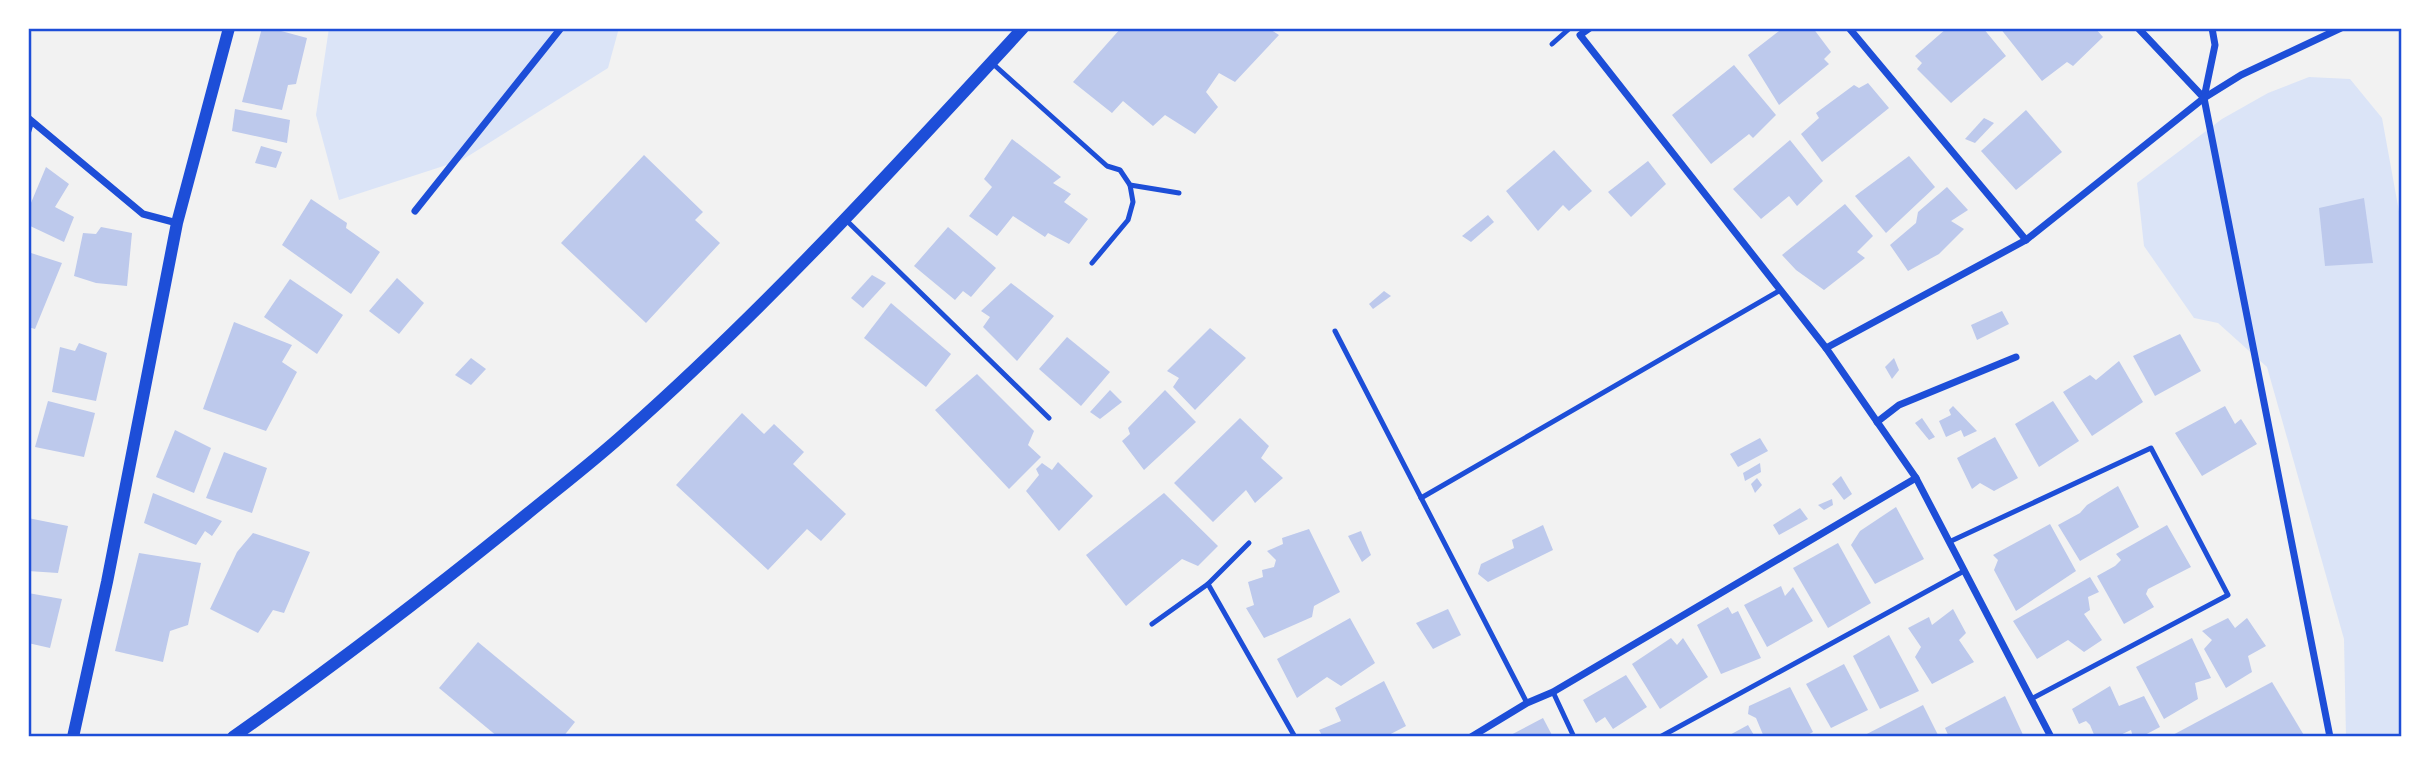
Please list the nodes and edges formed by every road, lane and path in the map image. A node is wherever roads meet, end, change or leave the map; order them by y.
1 (229, 28) edge
2 (561, 28) edge
3 (1023, 28) edge
4 (1572, 28) edge
5 (1590, 28) edge
6 (1849, 28) edge
7 (2138, 28) edge
8 (2212, 28) edge
9 (2341, 28) edge
10 (1580, 35) junction
11 (1552, 44) dead end
12 (991, 62) junction
13 (2204, 98) junction
14 (30, 120) edge
15 (28, 134) edge
16 (1129, 185) junction
17 (1179, 193) dead end
18 (415, 211) dead end
19 (845, 219) junction
20 (177, 223) junction
21 (2026, 240) junction
22 (1092, 263) dead end
23 (1779, 291) junction
24 (1335, 331) dead end
25 (1826, 348) junction
26 (2016, 357) dead end
27 (1049, 418) dead end
28 (1877, 422) junction
29 (1916, 478) junction
30 (1420, 498) junction
31 (1949, 542) junction
32 (1249, 543) dead end
33 (1964, 571) junction
34 (1208, 584) junction
35 (1152, 624) dead end
36 (1553, 692) junction
37 (2031, 699) junction
38 (1527, 703) junction
39 (73, 737) edge
40 (233, 737) edge
41 (1295, 737) edge
42 (1471, 737) edge
43 (1574, 737) edge
44 (1660, 737) edge
45 (2051, 737) edge
46 (2330, 737) edge

1 - 20 street
2 - 18 street
3 - 12 street
4 - 10 street
4 - 11 lane
5 - 10 street
6 - 21 street
7 - 13 street
8 - 13 street
9 - 13 street
10 - 23 street
12 - 16 lane
12 - 19 street
13 - 21 street
13 - 46 street
14 - 15 lane
14 - 20 street
16 - 17 lane
16 - 22 lane
19 - 27 lane
19 - 40 street
20 - 39 street
21 - 25 street
23 - 25 street
23 - 30 lane
24 - 30 lane
25 - 28 street
26 - 28 street
28 - 29 street
29 - 31 street
29 - 36 street
30 - 38 lane
31 - 33 street
31 - 37 lane
32 - 34 lane
33 - 37 street
33 - 44 lane
34 - 35 lane
34 - 41 lane
36 - 38 street
36 - 43 lane
37 - 45 street
38 - 42 street

